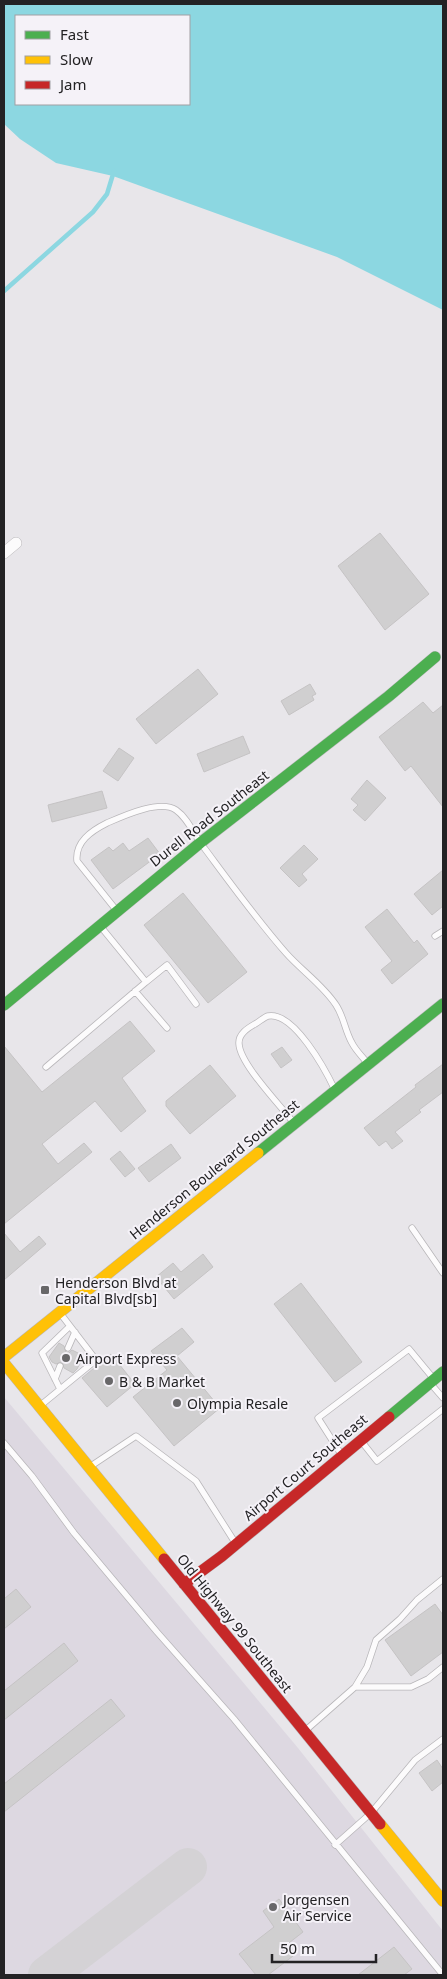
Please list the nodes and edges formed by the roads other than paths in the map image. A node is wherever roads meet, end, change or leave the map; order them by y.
1 (16, 543) dead end
2 (4, 553) edge
3 (435, 657) dead end
4 (200, 843) junction
5 (117, 912) junction
6 (100, 926) junction
7 (443, 931) edge
8 (435, 936) dead end
9 (146, 982) junction
10 (135, 991) junction
11 (196, 1004) dead end
12 (4, 1005) edge
13 (443, 1005) edge
14 (166, 1028) dead end
15 (368, 1064) junction
16 (46, 1068) dead end
17 (335, 1090) junction
18 (295, 1123) junction
19 (412, 1228) dead end
20 (443, 1272) edge
21 (60, 1312) junction
22 (70, 1326) junction
23 (75, 1332) junction
24 (68, 1348) dead end
25 (4, 1357) edge
26 (4, 1363) edge
27 (60, 1366) dead end
28 (443, 1372) edge
29 (55, 1379) junction
30 (432, 1381) junction
31 (60, 1389) junction
32 (443, 1398) edge
33 (39, 1406) junction
34 (443, 1409) edge
35 (361, 1440) junction
36 (4, 1443) edge
37 (342, 1456) junction
38 (89, 1467) junction
39 (236, 1544) junction
40 (443, 1579) edge
41 (184, 1584) junction
42 (443, 1666) edge
43 (355, 1687) junction
44 (304, 1731) junction
45 (443, 1739) edge
46 (372, 1813) junction
47 (335, 1845) junction
48 (443, 1901) edge
49 (443, 1975) edge

1 - 2 street
3 - 4 street, Durell Road Southeast
4 - 5 street, Durell Road Southeast
4 - 5 lane
4 - 15 lane
5 - 6 street, Durell Road Southeast
6 - 9 lane
6 - 12 street, Durell Road Southeast
7 - 8 lane
9 - 10 lane
9 - 11 lane
10 - 14 lane
10 - 16 lane
13 - 15 street, Henderson Boulevard Southeast
15 - 17 street, Henderson Boulevard Southeast
17 - 18 street, Henderson Boulevard Southeast
17 - 18 lane
18 - 21 street, Henderson Boulevard Southeast
19 - 20 lane
21 - 22 lane
21 - 25 street, Henderson Boulevard Southeast
22 - 23 lane
22 - 29 lane
23 - 24 lane
23 - 31 lane
26 - 33 street, Old Highway 99 Southeast
27 - 29 lane
28 - 30 street, Airport Court Southeast
29 - 31 lane
30 - 32 lane
30 - 35 street, Airport Court Southeast
30 - 37 lane
31 - 33 lane
33 - 38 street, Old Highway 99 Southeast
34 - 35 lane
35 - 37 street, Airport Court Southeast
36 - 47 lane
37 - 39 street, Airport Court Southeast
38 - 39 lane
38 - 41 street, Old Highway 99 Southeast
39 - 41 street, Airport Court Southeast
40 - 43 lane
41 - 44 street, Old Highway 99 Southeast
42 - 43 lane
43 - 44 lane
44 - 46 street, Old Highway 99 Southeast
45 - 46 lane
46 - 47 lane
46 - 48 street, Old Highway 99 Southeast
47 - 49 lane

